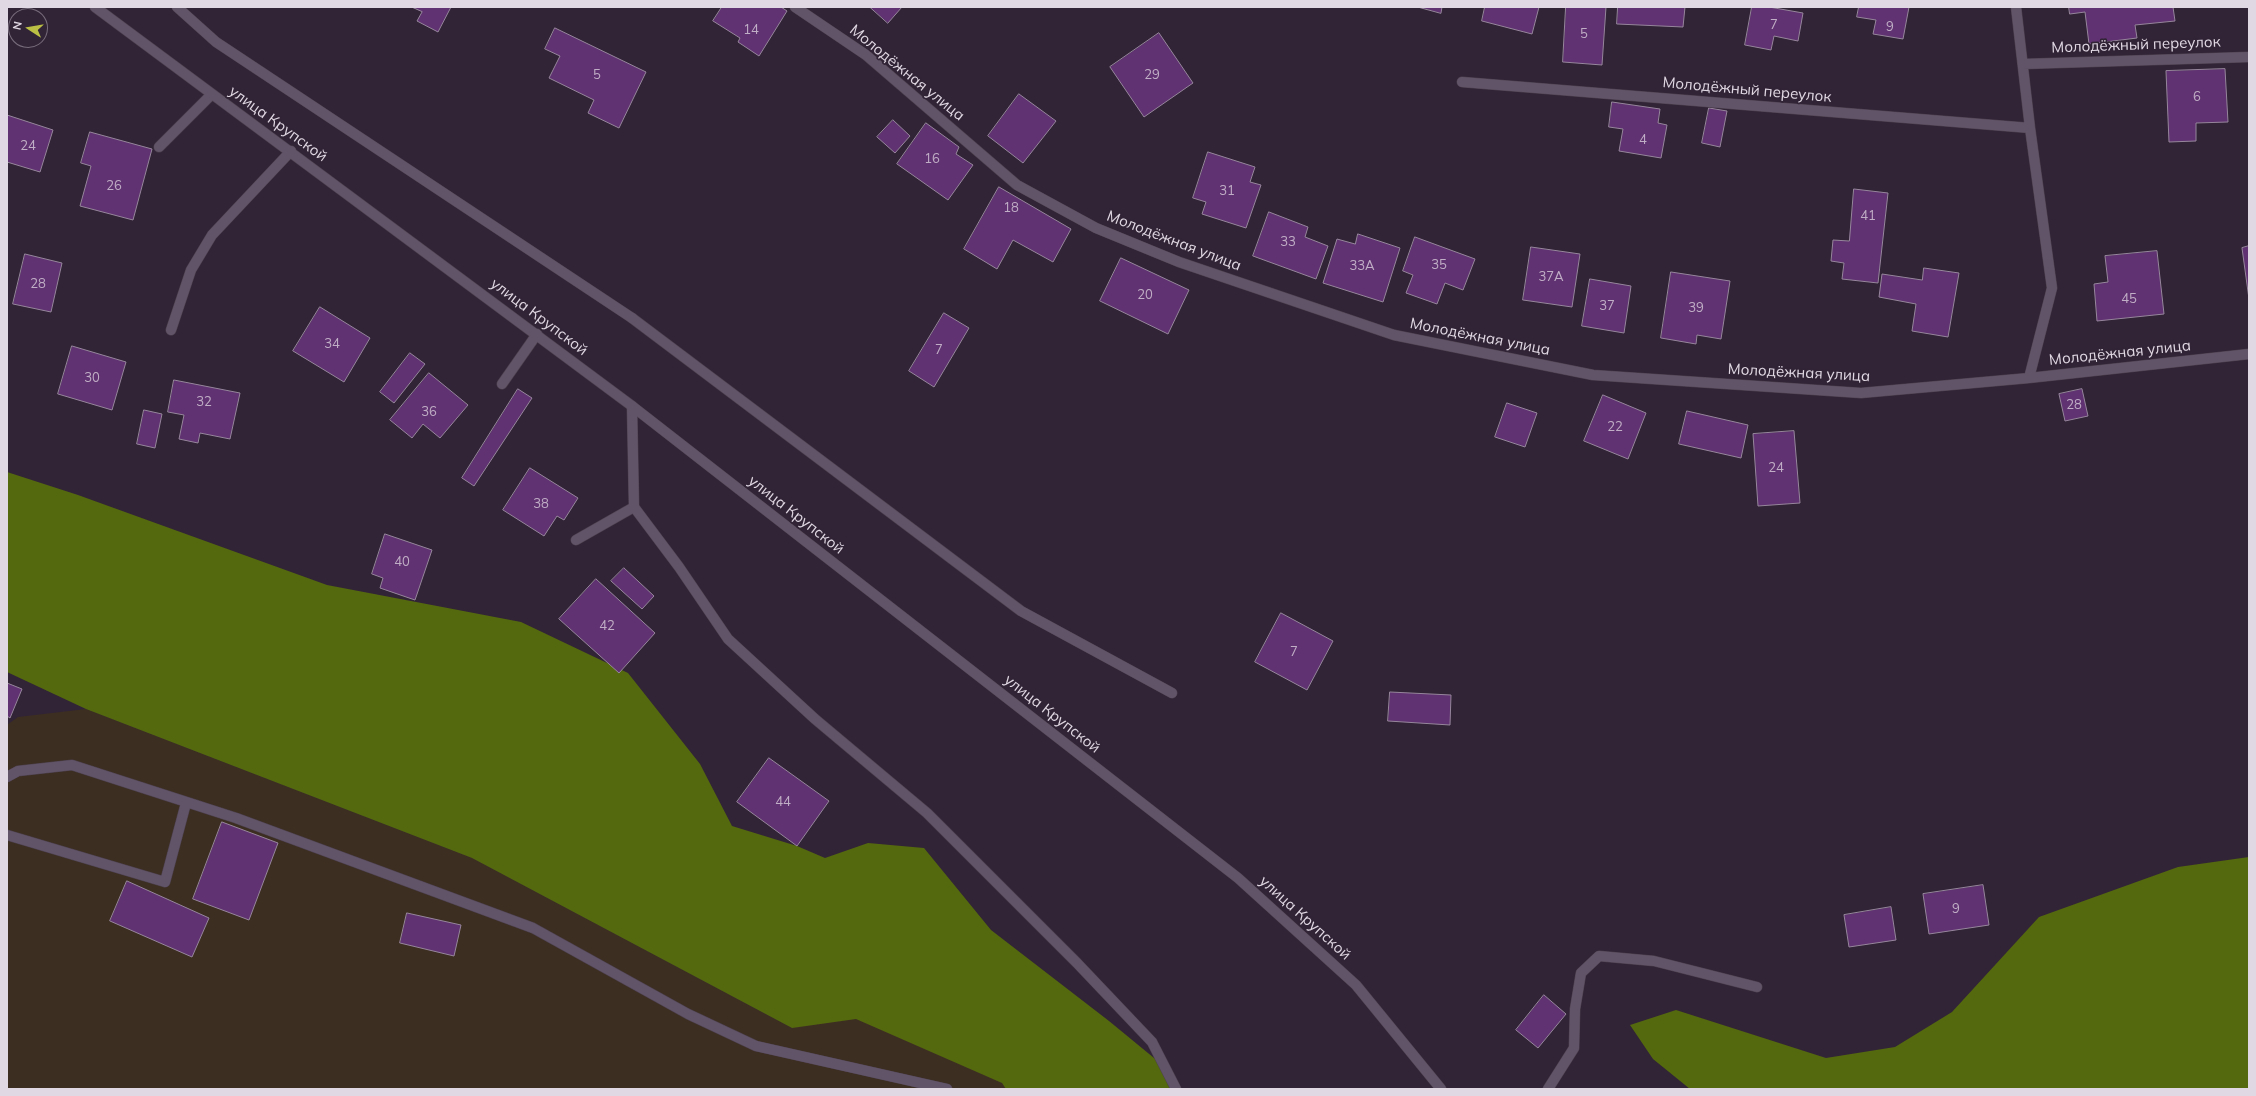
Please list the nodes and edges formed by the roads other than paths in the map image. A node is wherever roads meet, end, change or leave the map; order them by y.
1 (95, 7) edge
2 (177, 7) edge
3 (795, 7) edge
4 (2016, 7) edge
5 (2249, 57) edge
6 (2023, 64) junction
7 (1462, 82) dead end
8 (212, 95) junction
9 (2030, 128) junction
10 (159, 146) dead end
11 (291, 151) junction
12 (171, 330) dead end
13 (537, 334) junction
14 (2249, 354) edge
15 (2029, 378) junction
16 (502, 384) dead end
17 (632, 406) junction
18 (634, 507) junction
19 (576, 540) dead end
20 (1172, 693) dead end
21 (7, 777) edge
22 (186, 803) junction
23 (7, 835) edge
24 (1757, 987) dead end
25 (947, 1089) edge
26 (1176, 1089) edge
27 (1441, 1089) edge
28 (1548, 1089) edge

1 - 8 street, улица Крупской
2 - 20 street
3 - 15 street, Молодёжная улица
4 - 6 street
5 - 6 street, Молодёжный переулок
6 - 9 street
7 - 9 street, Молодёжный переулок
8 - 10 street
8 - 11 street, улица Крупской
9 - 15 street
11 - 12 street
11 - 13 street, улица Крупской
13 - 16 street
13 - 17 street, улица Крупской
14 - 15 street, Молодёжная улица
17 - 18 street
17 - 27 street, улица Крупской
18 - 19 street
18 - 26 street
21 - 22 street
22 - 23 street
22 - 25 street
24 - 28 street

